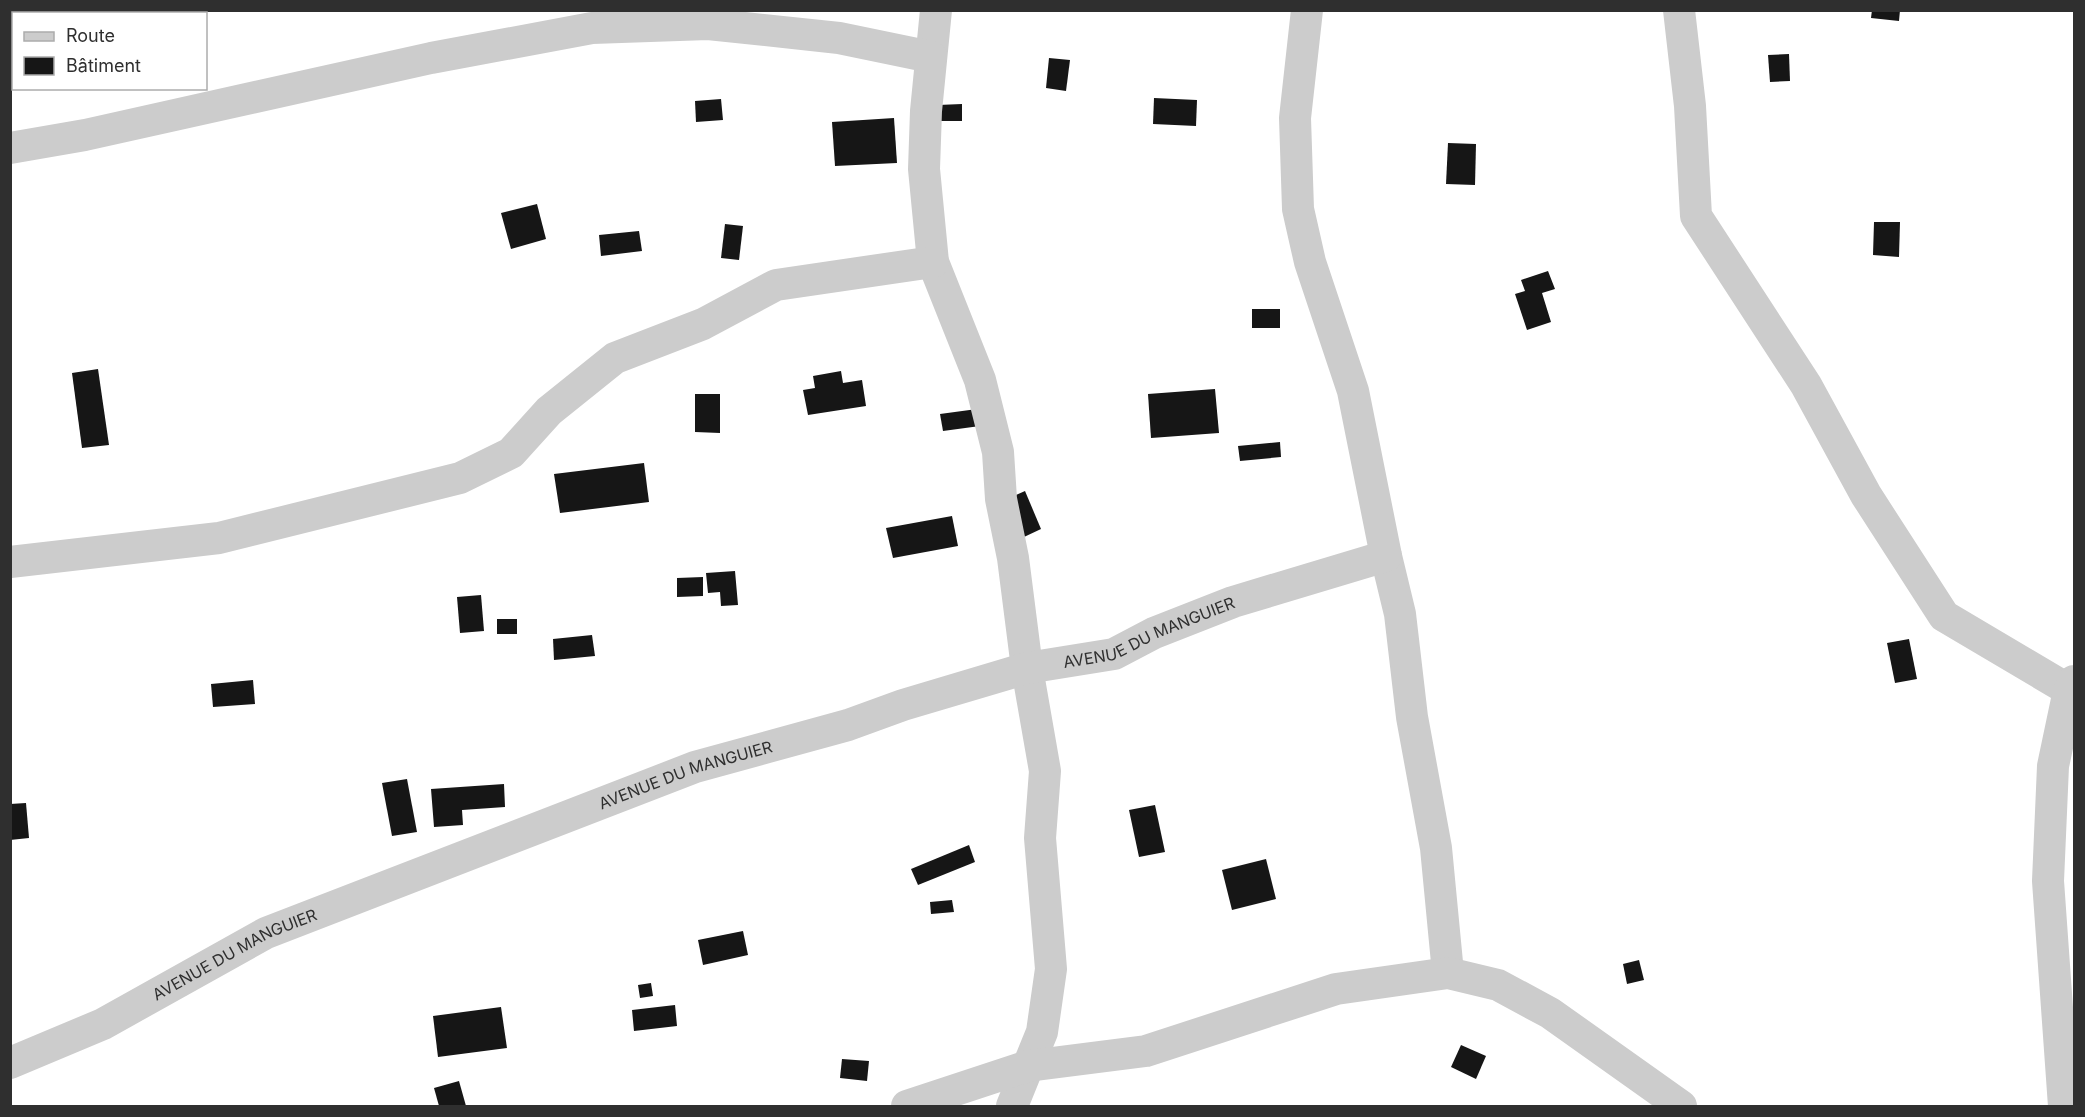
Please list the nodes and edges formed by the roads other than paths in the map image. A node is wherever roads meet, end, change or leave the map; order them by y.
1 (936, 10) edge
2 (1307, 10) edge
3 (1679, 10) edge
4 (931, 57) junction
5 (10, 148) edge
6 (933, 262) junction
7 (1386, 556) junction
8 (10, 562) edge
9 (1027, 668) junction
10 (2072, 685) edge
11 (1448, 973) junction
12 (10, 1063) edge
13 (1028, 1066) junction
14 (908, 1107) edge
15 (1012, 1107) edge
16 (1681, 1107) edge
17 (2064, 1107) edge

1 - 4 street
2 - 7 street
3 - 10 street
4 - 5 street
4 - 6 street
6 - 8 street
6 - 9 street
7 - 9 street, AVENUE DU MANGUIER
7 - 11 street
9 - 12 street, AVENUE DU MANGUIER
9 - 13 street
10 - 17 street
11 - 13 street
11 - 16 street
13 - 14 street
13 - 15 street

